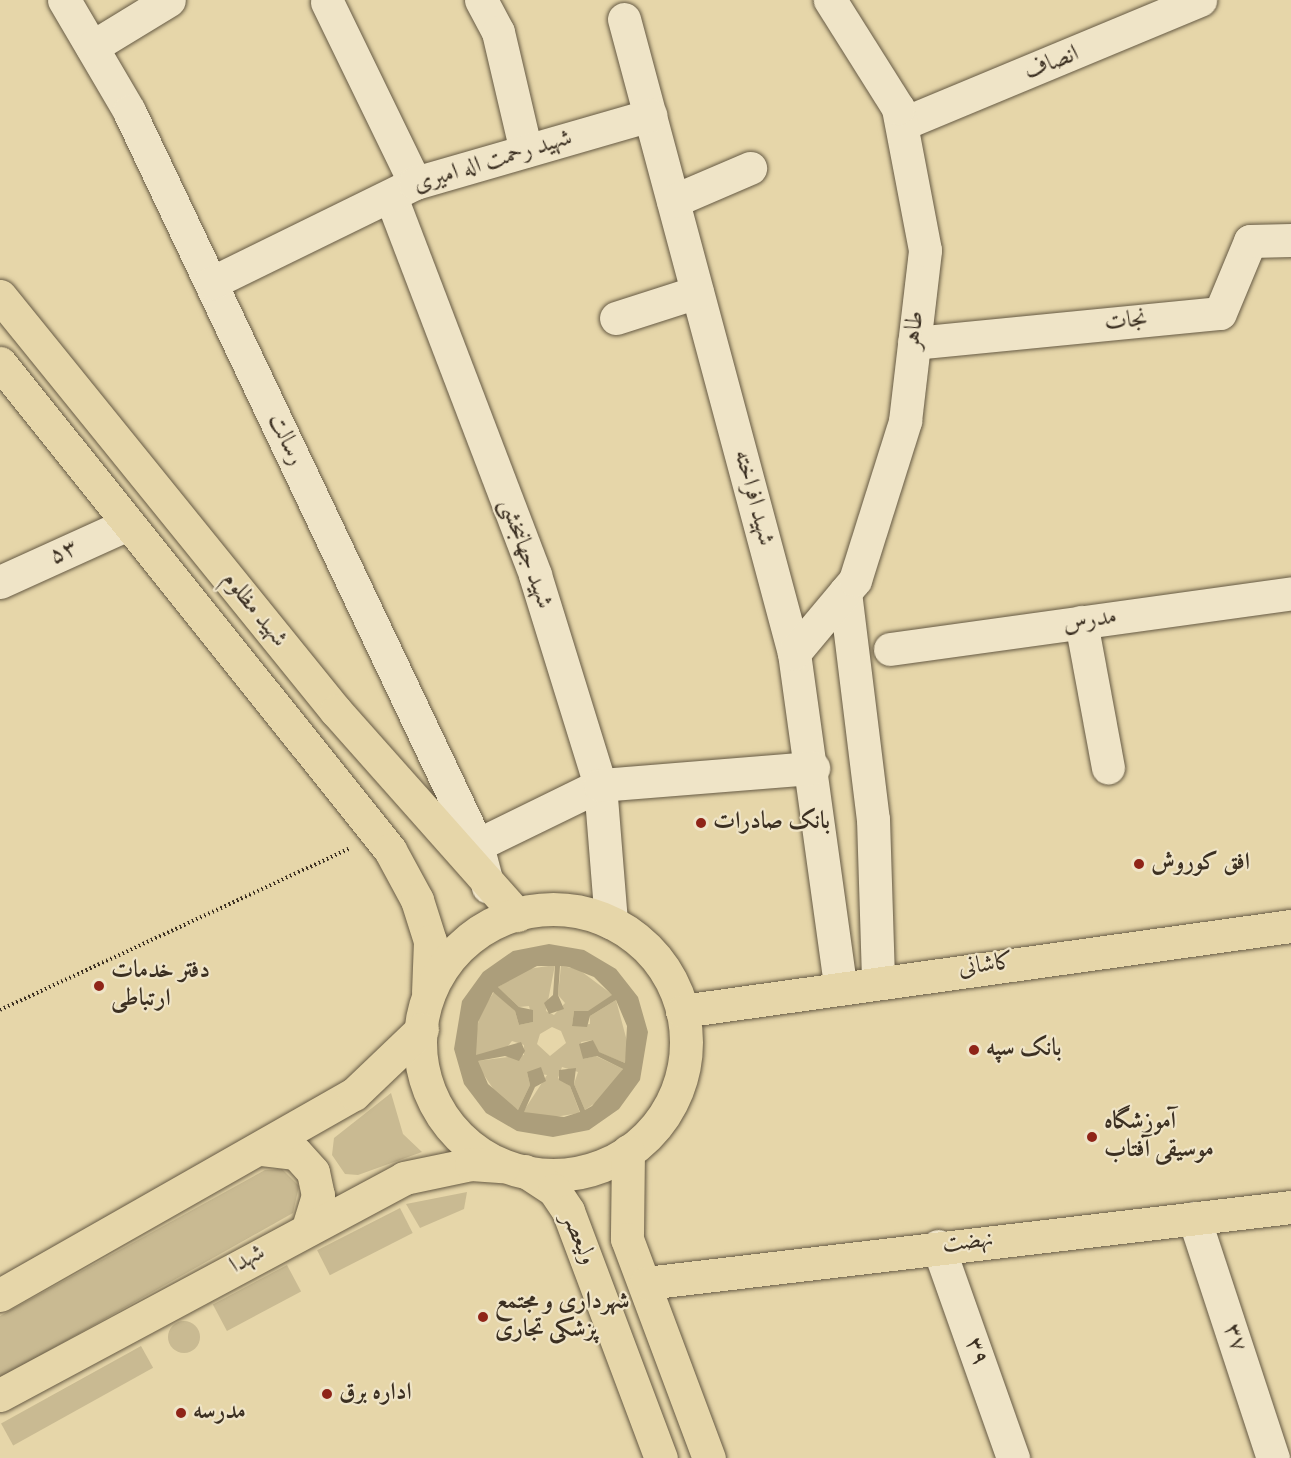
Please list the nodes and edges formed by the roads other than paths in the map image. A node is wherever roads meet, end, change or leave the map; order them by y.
1 (64, 0) edge
2 (169, 0) edge
3 (481, 0) edge
4 (830, 0) edge
5 (1200, 0) edge
6 (327, 2) dead end
7 (624, 19) dead end
8 (92, 47) junction
9 (650, 115) junction
10 (902, 124) junction
11 (526, 151) junction
12 (750, 168) dead end
13 (403, 190) junction
14 (673, 201) junction
15 (1291, 240) edge
16 (211, 283) junction
17 (697, 292) junction
18 (0, 296) edge
19 (616, 318) dead end
20 (914, 343) junction
21 (0, 363) edge
22 (62, 375) junction
23 (28, 399) junction
24 (128, 525) junction
25 (0, 582) edge
26 (845, 592) junction
27 (1291, 593) edge
28 (1081, 622) junction
29 (890, 649) dead end
30 (794, 652) junction
31 (813, 768) junction
32 (1108, 768) dead end
33 (600, 785) junction
34 (477, 845) junction
35 (488, 887) junction
36 (517, 915) junction
37 (611, 923) junction
38 (1291, 926) edge
39 (878, 980) junction
40 (840, 985) junction
41 (682, 1011) junction
42 (424, 1015) junction
43 (262, 1149) junction
44 (628, 1151) junction
45 (516, 1168) junction
46 (1291, 1207) edge
47 (1194, 1218) junction
48 (308, 1227) junction
49 (938, 1246) junction
50 (646, 1283) junction
51 (0, 1295) edge
52 (0, 1395) edge
53 (662, 1458) edge
54 (709, 1458) edge
55 (1013, 1458) edge
56 (1274, 1458) edge

1 - 8 street, رسالت
2 - 8 street
3 - 11 street
4 - 10 street, طاهر
5 - 10 street, انصاف
6 - 13 street, شهید جهانبخشی
7 - 9 street, شهید افراخته
8 - 16 street, رسالت
9 - 11 street, شهید رحمت اله امیری
9 - 14 street, شهید افراخته
10 - 20 street, طاهر
11 - 13 street, شهید رحمت اله امیری
12 - 14 street
13 - 16 street, شهید رحمت اله امیری
13 - 33 street, شهید جهانبخشی
14 - 17 street, شهید افراخته
15 - 20 street, نجات
16 - 34 street, رسالت
17 - 19 street
17 - 30 street, شهید افراخته
18 - 22 main road, شهید مظلوم
20 - 26 street, طاهر
21 - 23 main road, شهید مظلوم
22 - 23 main road
22 - 35 main road, شهید مظلوم
23 - 24 main road, شهید مظلوم
24 - 25 street, ۵۳
24 - 42 main road, شهید مظلوم
26 - 30 street, طاهر
26 - 39 street
27 - 28 street, مدرس
28 - 29 street, مدرس
28 - 32 street
30 - 31 street, شهید افراخته
31 - 33 street
31 - 40 street, شهید افراخته
33 - 34 street
33 - 37 street, شهید جهانبخشی
34 - 35 street, رسالت
35 - 36 main road, شهید مظلوم
36 - 37 main road
36 - 42 main road
37 - 41 main road, شهدا
38 - 39 main road, کاشانی
39 - 40 main road, کاشانی
40 - 41 main road, کاشانی
41 - 44 main road, شهدا
42 - 43 main road
42 - 45 main road, ولیعصر
43 - 48 main road
43 - 51 main road
44 - 45 main road, شهدا
44 - 50 main road, ولیعصر
45 - 48 main road, شهدا
45 - 53 main road, ولیعصر
46 - 47 main road, نهضت
47 - 49 main road, نهضت
47 - 56 street, ۳۷
48 - 52 main road, شهدا
49 - 50 main road, نهضت
49 - 55 street, ۳۹
50 - 54 main road, ولیعصر

